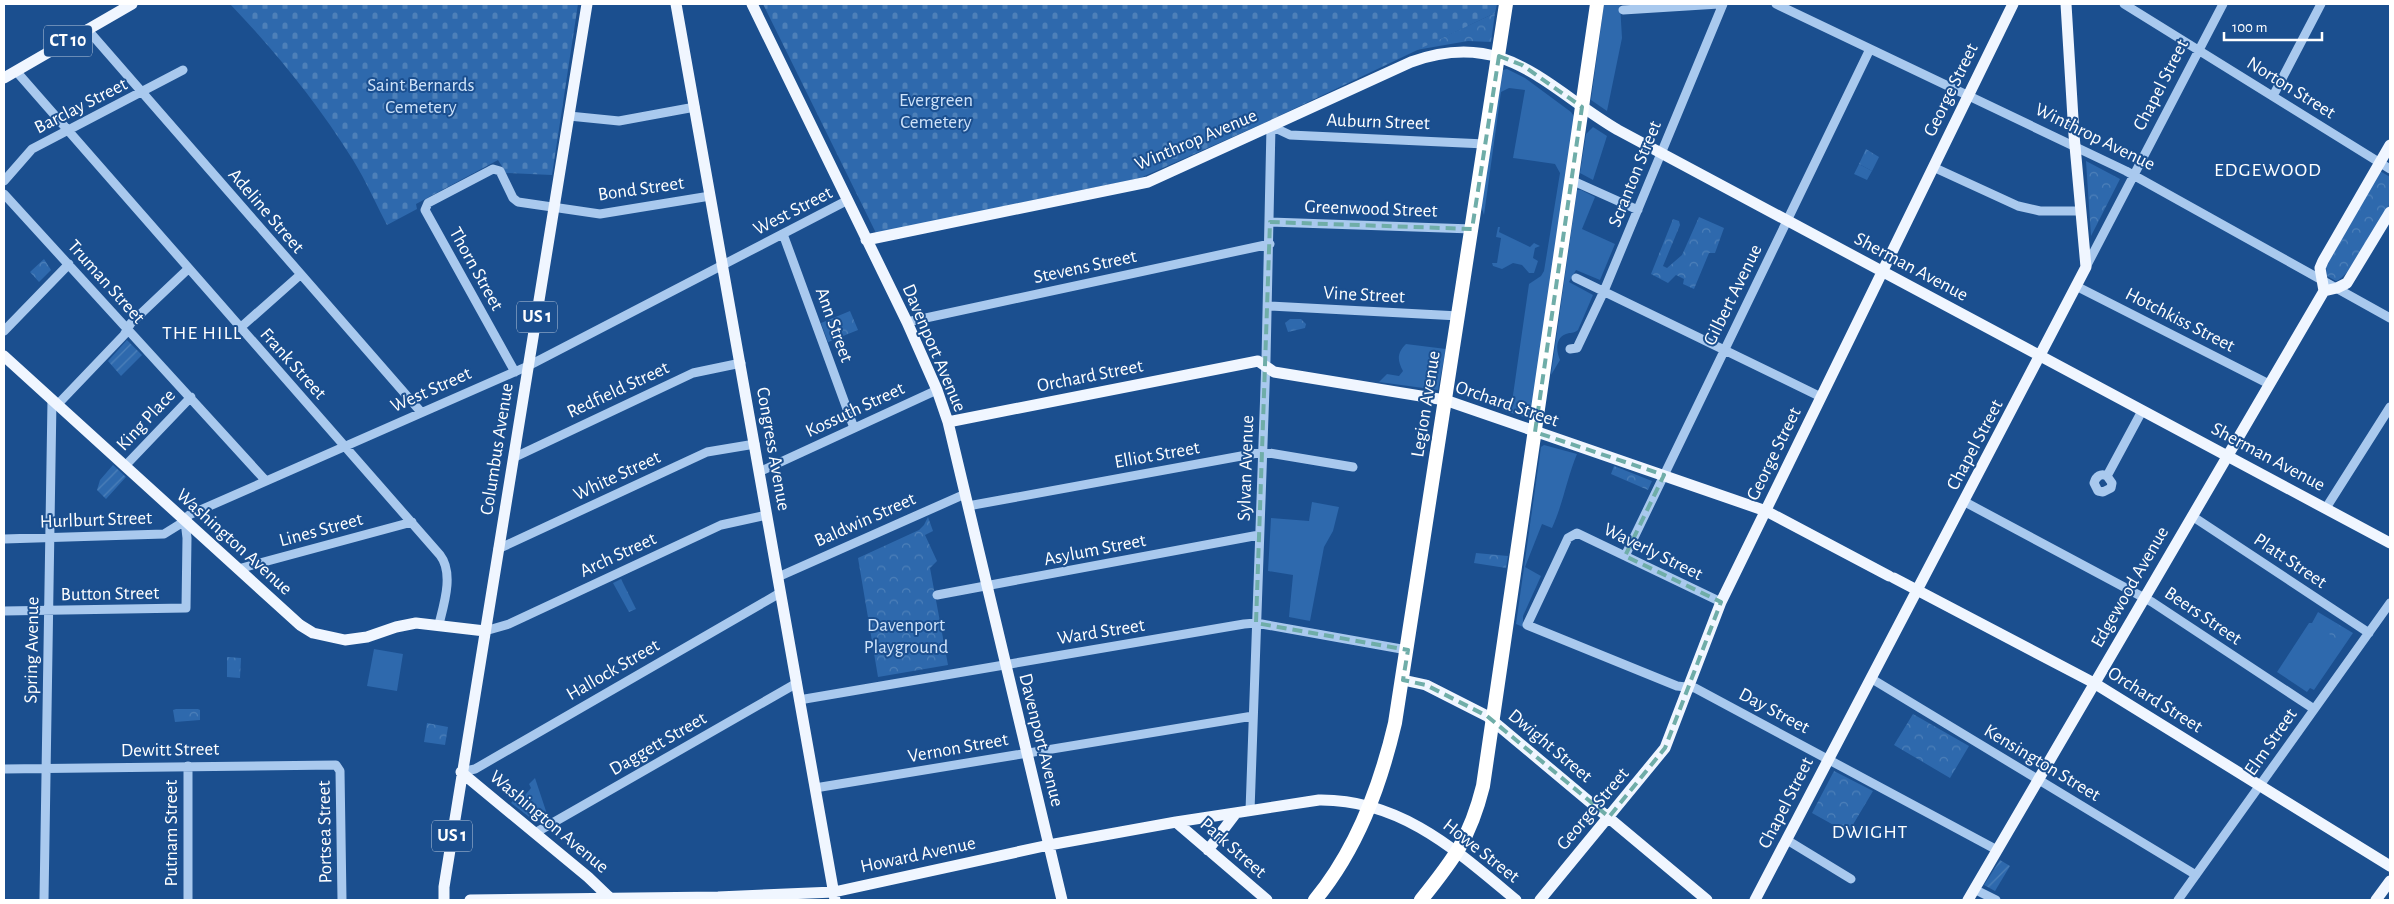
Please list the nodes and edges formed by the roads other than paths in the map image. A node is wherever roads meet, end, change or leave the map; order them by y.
1 (132, 4) edge
2 (587, 4) edge
3 (676, 4) edge
4 (752, 4) edge
5 (1506, 4) edge
6 (1597, 4) edge
7 (1719, 4) edge
8 (1723, 4) edge
9 (1776, 4) edge
10 (2013, 4) edge
11 (2066, 4) edge
12 (2124, 4) edge
13 (2222, 4) edge
14 (2321, 4) edge
15 (1647, 6) edge
16 (1623, 10) dead end
17 (87, 29) junction
18 (1870, 49) junction
19 (2198, 50) junction
20 (1498, 56) junction
21 (1411, 62) joint
22 (183, 70) dead end
23 (16, 71) junction
24 (4, 78) edge
25 (142, 93) junction
26 (1968, 95) junction
27 (2273, 96) junction
28 (695, 107) junction
29 (1582, 107) junction
30 (569, 116) junction
31 (1271, 126) junction
32 (69, 131) junction
33 (1485, 144) junction
34 (2390, 145) edge
35 (2075, 146) junction
36 (1661, 153) junction
37 (2380, 162) junction
38 (1932, 167) junction
39 (2390, 169) edge
40 (2134, 175) junction
41 (1571, 180) junction
42 (4, 181) edge
43 (4, 194) edge
44 (710, 196) junction
45 (848, 200) junction
46 (426, 207) joint
47 (555, 208) junction
48 (1638, 210) junction
49 (2080, 211) junction
50 (2390, 212) edge
51 (1788, 221) junction
52 (1270, 222) junction
53 (1472, 229) junction
54 (783, 234) junction
55 (866, 240) junction
56 (1270, 244) junction
57 (69, 264) junction
58 (723, 265) junction
59 (2086, 266) junction
60 (188, 269) junction
61 (1883, 272) junction
62 (300, 275) junction
63 (1576, 278) dead end
64 (2323, 285) junction
65 (2076, 286) junction
66 (2337, 288) junction
67 (1604, 291) junction
68 (1268, 306) junction
69 (1459, 316) junction
70 (2390, 318) edge
71 (907, 322) junction
72 (240, 328) junction
73 (128, 330) junction
74 (4, 331) edge
75 (1570, 349) dead end
76 (1725, 350) junction
77 (4, 356) edge
78 (2041, 356) junction
79 (740, 363) junction
80 (528, 366) junction
81 (1266, 367) junction
82 (515, 372) junction
83 (2269, 384) junction
84 (937, 390) junction
85 (191, 397) junction
86 (1821, 397) junction
87 (1445, 400) junction
88 (55, 402) junction
89 (2390, 407) edge
90 (2142, 411) junction
91 (421, 412) junction
92 (948, 422) junction
93 (854, 428) junction
94 (1535, 432) junction
95 (754, 444) junction
96 (345, 446) junction
97 (1263, 452) junction
98 (2228, 456) junction
99 (513, 458) junction
100 (125, 466) junction
101 (1353, 468) dead end
102 (760, 472) junction
103 (1664, 475) junction
104 (2107, 476) dead end
105 (266, 480) junction
106 (965, 494) junction
107 (1964, 502) junction
108 (968, 506) junction
109 (2326, 508) junction
110 (1766, 511) junction
111 (767, 515) junction
112 (2192, 516) junction
113 (186, 521) junction
114 (412, 522) junction
115 (1259, 536) junction
116 (50, 538) junction
117 (4, 539) edge
118 (2390, 543) edge
119 (498, 550) junction
120 (1625, 556) junction
121 (238, 569) junction
122 (778, 576) junction
123 (987, 587) junction
124 (1917, 590) junction
125 (780, 594) junction
126 (936, 595) dead end
127 (2144, 597) junction
128 (1721, 602) junction
129 (2390, 603) edge
130 (4, 611) edge
131 (49, 611) junction
132 (1256, 623) junction
133 (439, 624) junction
134 (1526, 625) joint
135 (484, 631) junction
136 (2369, 632) junction
137 (1408, 650) junction
138 (1005, 664) junction
139 (1872, 679) junction
140 (1404, 680) junction
141 (796, 683) junction
142 (2094, 683) junction
143 (1688, 687) junction
144 (800, 700) junction
145 (2314, 709) junction
146 (1253, 716) junction
147 (1493, 721) junction
148 (1026, 753) junction
149 (1829, 759) junction
150 (336, 765) joint
151 (188, 766) junction
152 (46, 768) junction
153 (4, 769) edge
154 (461, 772) junction
155 (2038, 780) junction
156 (2260, 786) junction
157 (815, 788) junction
158 (1369, 806) junction
159 (1250, 811) junction
160 (1236, 813) junction
161 (1609, 817) junction
162 (1176, 822) junction
163 (536, 833) junction
164 (1787, 840) junction
165 (1049, 845) junction
166 (1208, 850) junction
167 (1997, 850) junction
168 (1458, 852) junction
169 (2390, 866) edge
170 (2196, 875) junction
171 (1851, 879) dead end
172 (2390, 881) edge
173 (1974, 889) junction
174 (834, 896) edge
175 (719, 898) edge
176 (611, 899) edge
177 (44, 900) edge
178 (188, 900) edge
179 (342, 900) edge
180 (444, 900) edge
181 (470, 900) edge
182 (532, 900) edge
183 (1062, 900) edge
184 (1267, 900) edge
185 (1315, 900) edge
186 (1421, 900) edge
187 (1516, 900) edge
188 (1540, 900) edge
189 (1707, 900) edge
190 (1755, 900) edge
191 (1968, 900) edge
192 (1996, 900) edge
193 (2178, 900) edge
194 (2376, 900) edge

1 - 17 main road, CT 10
2 - 30 main road, Columbus Avenue / US 1
3 - 28 main road, Congress Avenue
4 - 45 main road, Davenport Avenue
5 - 20 highway, Legion Avenue
6 - 29 highway
7 - 15 street
8 - 36 street, Scranton Street
9 - 18 street, Winthrop Avenue
10 - 26 main road, George Street
11 - 35 main road
12 - 19 street, Norton Street
13 - 19 street, Chapel Street
14 - 27 street
15 - 16 street
17 - 23 main road, CT 10
17 - 25 street, Adeline Street
18 - 26 street, Winthrop Avenue
18 - 51 street, Gilbert Avenue
19 - 27 street, Norton Street
19 - 40 street, Chapel Street
20 - 21 main road, Sherman Avenue
20 - 29 main road, Sherman Avenue
20 - 33 highway, Legion Avenue
21 - 31 main road, Winthrop Avenue
22 - 25 street, Barclay Street
23 - 24 main road, CT 10
23 - 32 street, Frank Street
25 - 32 street, Barclay Street
25 - 62 street, Adeline Street
26 - 35 street, Winthrop Avenue
26 - 38 main road, George Street
27 - 37 street, Norton Street
28 - 30 street
28 - 44 main road, Congress Avenue
29 - 36 main road, Sherman Avenue
29 - 41 highway
30 - 47 main road, Columbus Avenue / US 1
31 - 33 street, Auburn Street
31 - 52 street, Sylvan Avenue
31 - 55 main road, Winthrop Avenue
32 - 42 street, Barclay Street
32 - 60 street, Frank Street
33 - 53 highway, Legion Avenue
34 - 37 main road, Edgewood Avenue
35 - 40 street, Winthrop Avenue
35 - 49 main road
36 - 48 street, Scranton Street
36 - 51 main road, Sherman Avenue
37 - 39 street, Norton Street
37 - 64 main road, Edgewood Avenue
38 - 49 street
38 - 61 main road, George Street
40 - 59 street, Chapel Street
40 - 64 street, Winthrop Avenue
41 - 48 street
41 - 94 highway
43 - 57 street, Truman Street
44 - 47 street, Bond Street
44 - 58 main road, Congress Avenue
45 - 54 street, West Street
45 - 55 main road, Davenport Avenue
46 - 47 street, Bond Street
46 - 82 street, Thorn Street
47 - 80 main road, Columbus Avenue / US 1
48 - 67 street, Scranton Street
49 - 59 main road
50 - 66 main road
51 - 61 main road, Sherman Avenue
51 - 76 street, Gilbert Avenue
52 - 53 street, Greenwood Street
52 - 56 street, Sylvan Avenue
53 - 69 highway, Legion Avenue
54 - 58 street, West Street
54 - 93 street, Ann Street
55 - 71 main road, Davenport Avenue
56 - 68 street, Sylvan Avenue
56 - 71 street, Stevens Street
57 - 73 street, Truman Street
57 - 74 street
58 - 79 main road, Congress Avenue
58 - 80 street, West Street
59 - 65 main road, Chapel Street
60 - 72 street, Frank Street
60 - 73 street
61 - 78 main road, Sherman Avenue
61 - 86 main road, George Street
62 - 72 street
62 - 91 street, Adeline Street
63 - 67 street
64 - 66 main road
64 - 83 main road, Edgewood Avenue
65 - 78 main road, Chapel Street
65 - 83 street, Hotchkiss Street
66 - 70 street
67 - 75 street, Scranton Street
67 - 76 street
68 - 69 street, Vine Street
68 - 81 street, Sylvan Avenue
69 - 87 highway, Legion Avenue
71 - 84 main road, Davenport Avenue
72 - 96 street, Frank Street
73 - 85 street, Truman Street
73 - 88 street
76 - 86 street
76 - 103 street, Gilbert Avenue
77 - 88 main road, Washington Avenue
78 - 90 main road, Sherman Avenue
78 - 107 main road, Chapel Street
79 - 95 main road, Congress Avenue
79 - 99 street, Redfield Street
80 - 82 street, West Street
80 - 99 main road, Columbus Avenue / US 1
81 - 87 main road, Orchard Street
81 - 92 main road, Orchard Street
81 - 97 street, Sylvan Avenue
82 - 91 street, West Street
83 - 98 main road, Edgewood Avenue
84 - 92 main road, Davenport Avenue
84 - 93 street, Kossuth Street
85 - 100 street, King Place
85 - 105 street, Truman Street
86 - 110 main road, George Street
87 - 94 main road, Orchard Street
87 - 137 highway, Legion Avenue
88 - 100 main road, Washington Avenue
88 - 116 street, Spring Avenue
89 - 109 street
90 - 98 main road, Sherman Avenue
90 - 104 street
91 - 96 street, West Street
92 - 106 main road, Davenport Avenue
93 - 102 street, Kossuth Street
94 - 103 main road, Orchard Street
94 - 147 highway
95 - 102 main road, Congress Avenue
95 - 119 street, White Street
96 - 105 street, West Street
96 - 114 street, Frank Street
97 - 101 street, Elliot Street
97 - 108 street, Elliot Street
97 - 115 street, Sylvan Avenue
98 - 109 main road, Sherman Avenue
98 - 112 main road, Edgewood Avenue
99 - 119 main road, Columbus Avenue / US 1
100 - 113 main road, Washington Avenue
102 - 111 main road, Congress Avenue
103 - 110 main road, Orchard Street
103 - 120 street, Gilbert Avenue
105 - 113 street, West Street
106 - 108 main road, Davenport Avenue
106 - 122 street, Baldwin Street
107 - 124 main road, Chapel Street
107 - 127 street, Beers Street
108 - 123 main road, Davenport Avenue
109 - 118 main road, Sherman Avenue
110 - 124 main road, Orchard Street
110 - 128 main road, George Street
111 - 122 main road, Congress Avenue
111 - 135 street, Arch Street
112 - 127 main road, Edgewood Avenue
112 - 136 street, Platt Street
113 - 116 street, Hurlburt Street
113 - 121 main road, Washington Avenue
113 - 131 street, Button Street
114 - 121 street, Lines Street
114 - 133 street, Frank Street
115 - 123 street, Asylum Street
115 - 132 street, Sylvan Avenue
116 - 117 street, Hurlburt Street
116 - 131 street, Spring Avenue
119 - 135 main road, Columbus Avenue / US 1
120 - 128 street, Waverly Street
120 - 134 street, Waverly Street
121 - 133 main road, Washington Avenue
122 - 125 main road, Congress Avenue
123 - 126 street, Asylum Street
123 - 138 main road, Davenport Avenue
124 - 139 main road, Chapel Street
124 - 142 main road, Orchard Street
125 - 141 main road, Congress Avenue
125 - 154 street, Hallock Street
127 - 142 main road, Edgewood Avenue
127 - 145 street, Beers Street
128 - 143 main road, George Street
129 - 136 street, Elm Street
130 - 131 street, Button Street
131 - 152 street, Spring Avenue
132 - 137 street, Ward Street
132 - 138 street, Ward Street
132 - 146 street, Sylvan Avenue
133 - 135 main road, Washington Avenue
134 - 143 street, Day Street
135 - 154 main road, Columbus Avenue / US 1
136 - 145 street, Elm Street
137 - 140 highway, Legion Avenue
138 - 144 street, Ward Street
138 - 148 main road, Davenport Avenue
139 - 149 main road, Chapel Street
139 - 155 street, Kensington Street
140 - 147 main road, Dwight Street
140 - 158 highway, Legion Avenue
141 - 144 main road, Congress Avenue
141 - 163 street, Daggett Street
142 - 155 main road, Edgewood Avenue
142 - 156 main road, Orchard Street
143 - 149 street, Day Street
143 - 161 main road, George Street
144 - 157 main road, Congress Avenue
145 - 156 street, Elm Street
146 - 148 street, Vernon Street
146 - 159 street, Sylvan Avenue
147 - 161 main road, Dwight Street
147 - 168 highway
148 - 157 street, Vernon Street
148 - 165 main road, Davenport Avenue
149 - 164 main road, Chapel Street
149 - 167 street, Day Street
150 - 151 street, Dewitt Street
150 - 179 street, Portsea Street
151 - 152 street, Dewitt Street
151 - 178 street, Putnam Street
152 - 153 street, Dewitt Street
152 - 177 street, Spring Avenue
154 - 163 main road, Washington Avenue
154 - 180 main road, Columbus Avenue / US 1
155 - 167 main road, Edgewood Avenue
155 - 170 street, Kensington Street
156 - 169 main road, Orchard Street
156 - 170 street, Elm Street
157 - 174 main road, Congress Avenue
158 - 159 main road, Howard Avenue
158 - 168 main road, Howe Street
158 - 185 highway, Legion Avenue
159 - 160 main road, Howard Avenue
160 - 162 main road, Howard Avenue
160 - 166 main road
161 - 188 main road, George Street
161 - 189 main road, Dwight Street
162 - 165 main road, Howard Avenue
162 - 166 main road, Park Street
163 - 176 main road, Washington Avenue
164 - 171 street
164 - 190 main road, Chapel Street
165 - 174 main road, Howard Avenue
165 - 183 main road, Davenport Avenue
166 - 184 main road, Park Street
167 - 173 main road, Edgewood Avenue
168 - 186 highway
168 - 187 main road, Howe Street
170 - 193 street, Elm Street
172 - 194 main road
173 - 191 main road, Edgewood Avenue
173 - 192 street
174 - 175 main road, Howard Avenue
175 - 176 main road, Howard Avenue
176 - 182 main road, Howard Avenue
181 - 182 main road, Howard Avenue

